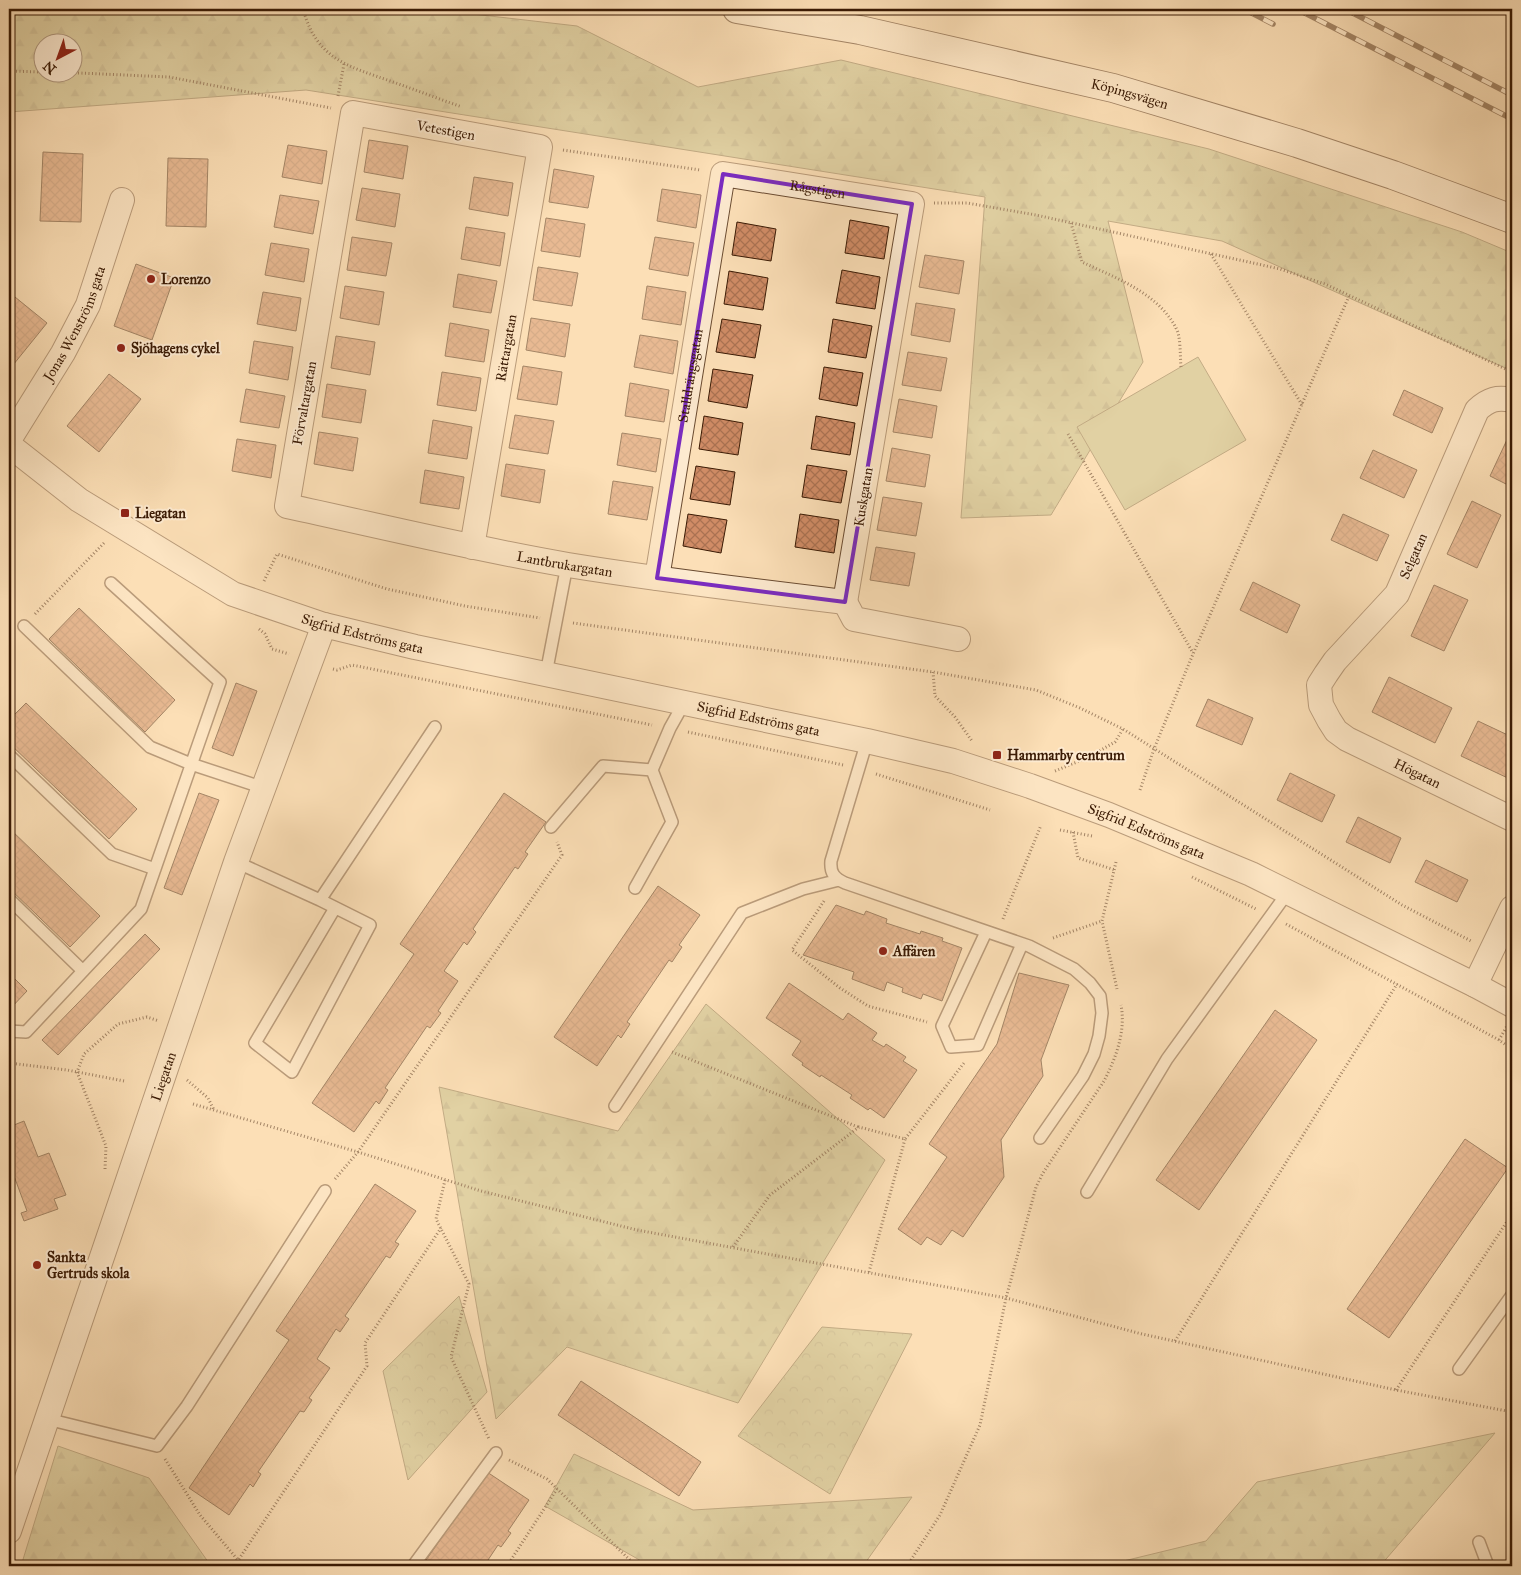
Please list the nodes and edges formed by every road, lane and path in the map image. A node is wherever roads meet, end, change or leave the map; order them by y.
1 (303, 9) edge
2 (737, 9) edge
3 (344, 64) junction
4 (9, 70) edge
5 (32, 71) edge
6 (82, 73) edge
7 (471, 110) dead end
8 (344, 111) junction
9 (540, 147) junction
10 (723, 174) junction
11 (122, 200) dead end
12 (912, 204) junction
13 (1512, 219) edge
14 (1070, 223) junction
15 (1210, 254) junction
16 (1349, 296) junction
17 (1181, 367) dead end
18 (1512, 372) edge
19 (1512, 400) edge
20 (1302, 405) junction
21 (1068, 434) dead end
22 (9, 440) edge
23 (9, 445) edge
24 (120, 526) junction
25 (472, 547) junction
26 (277, 554) dead end
27 (567, 565) junction
28 (656, 578) junction
29 (110, 583) dead end
30 (845, 602) junction
31 (556, 621) junction
32 (324, 625) junction
33 (24, 626) joint
34 (255, 626) dead end
35 (958, 639) dead end
36 (1193, 654) junction
37 (311, 662) junction
38 (933, 672) junction
39 (546, 674) junction
40 (684, 703) junction
41 (1328, 720) joint
42 (435, 727) dead end
43 (670, 728) junction
44 (1123, 729) junction
45 (867, 741) junction
46 (977, 748) dead end
47 (1154, 749) junction
48 (9, 755) edge
49 (192, 764) junction
50 (859, 769) junction
51 (652, 770) junction
52 (1049, 773) dead end
53 (264, 788) junction
54 (1140, 790) dead end
55 (568, 808) junction
56 (990, 810) dead end
57 (1512, 819) edge
58 (1041, 825) dead end
59 (551, 827) dead end
60 (1060, 830) dead end
61 (1073, 832) junction
62 (1097, 837) dead end
63 (236, 862) junction
64 (155, 869) junction
65 (1115, 870) dead end
66 (1185, 874) dead end
67 (838, 880) junction
68 (635, 888) dead end
69 (1288, 892) junction
70 (9, 899) edge
71 (320, 900) junction
72 (335, 908) junction
73 (1512, 908) edge
74 (1270, 916) junction
75 (1102, 921) dead end
76 (991, 934) junction
77 (1025, 945) junction
78 (1492, 952) junction
79 (83, 971) junction
80 (1397, 984) junction
81 (1475, 985) junction
82 (1512, 1006) edge
83 (942, 1026) junction
84 (181, 1027) junction
85 (9, 1031) edge
86 (655, 1045) junction
87 (978, 1045) junction
88 (1512, 1049) edge
89 (9, 1063) edge
90 (78, 1072) junction
91 (183, 1076) dead end
92 (124, 1081) dead end
93 (193, 1104) dead end
94 (615, 1106) dead end
95 (214, 1110) junction
96 (859, 1127) junction
97 (1040, 1138) dead end
98 (905, 1139) junction
99 (358, 1152) junction
100 (105, 1169) dead end
101 (445, 1180) junction
102 (324, 1191) joint
103 (1087, 1192) dead end
104 (1512, 1214) edge
105 (441, 1228) junction
106 (733, 1247) junction
107 (869, 1272) junction
108 (1512, 1295) edge
109 (1006, 1298) junction
110 (1175, 1341) junction
111 (1459, 1369) dead end
112 (1396, 1390) junction
113 (1512, 1412) edge
114 (47, 1419) junction
115 (157, 1446) junction
116 (496, 1453) junction
117 (557, 1489) junction
118 (9, 1531) edge
119 (1479, 1542) dead end
120 (238, 1561) junction
121 (243, 1566) edge
122 (413, 1566) edge
123 (507, 1566) edge
124 (636, 1566) edge
125 (907, 1566) edge
126 (1488, 1566) edge

1 - 3 path
2 - 13 main road, Köpingsvägen
3 - 7 path
3 - 8 path
4 - 5 path
6 - 8 path
8 - 9 street, Vetestigen
8 - 25 street, Förvaltargatan
9 - 10 path
9 - 25 street, Rättargatan
10 - 12 street, Rågstigen
10 - 28 street, Stalldrängsgatan
11 - 22 street, Jonas Wenströms gata
12 - 14 path
12 - 30 street, Kuskgatan
14 - 15 path
14 - 17 path
15 - 16 path
15 - 20 path
16 - 18 path
16 - 20 path
19 - 41 street, Selgatan
20 - 36 path
21 - 36 path
23 - 24 street, Sigfrid Edströms gata
24 - 32 street, Sigfrid Edströms gata
24 - 33 path
25 - 27 street, Lantbrukargatan
26 - 31 path
27 - 28 street, Lantbrukargatan
27 - 31 lane
28 - 30 street
29 - 49 lane
30 - 35 street
31 - 38 path
31 - 39 lane
32 - 37 street, Liegatan
32 - 39 street, Sigfrid Edströms gata
33 - 49 lane
34 - 37 path
36 - 47 path
37 - 43 path
37 - 53 street, Liegatan
38 - 44 path
38 - 46 path
39 - 40 street, Sigfrid Edströms gata
40 - 43 lane
40 - 45 street, Sigfrid Edströms gata
41 - 57 street, Högatan
42 - 71 lane
43 - 50 path
43 - 51 lane
44 - 47 path
44 - 52 path
45 - 50 lane
45 - 69 street, Sigfrid Edströms gata
47 - 54 path
47 - 78 path
48 - 64 lane
49 - 53 lane
49 - 64 lane
50 - 56 path
50 - 67 lane
51 - 55 lane
51 - 68 lane
53 - 63 street, Liegatan
55 - 59 lane
55 - 99 path
58 - 76 path
60 - 61 path
61 - 62 path
61 - 65 path
63 - 71 lane
63 - 84 street, Liegatan
64 - 79 lane
66 - 74 path
67 - 76 lane
67 - 83 path
67 - 86 lane
69 - 74 lane
69 - 81 street, Sigfrid Edströms gata
70 - 79 lane
71 - 72 lane
72 - 72 lane
73 - 78 street
74 - 80 path
74 - 103 lane
75 - 77 path
76 - 77 lane
76 - 83 lane
77 - 87 lane
77 - 97 lane
78 - 81 street
79 - 85 lane
80 - 88 path
80 - 110 path
81 - 82 street, Sigfrid Edströms gata
83 - 87 lane
84 - 90 path
84 - 114 street, Liegatan
86 - 94 lane
86 - 96 path
87 - 98 path
89 - 90 path
90 - 92 path
90 - 100 path
91 - 95 path
93 - 95 path
95 - 99 path
96 - 98 path
96 - 106 path
98 - 107 path
99 - 101 path
99 - 102 path
101 - 105 path
101 - 106 path
102 - 115 lane
104 - 112 path
105 - 116 path
105 - 120 path
106 - 107 path
107 - 109 path
108 - 111 lane
109 - 110 path
109 - 125 path
110 - 112 path
112 - 113 path
114 - 115 lane
114 - 118 street, Liegatan
115 - 120 path
116 - 117 path
116 - 122 lane
117 - 123 path
117 - 124 path
119 - 126 lane
120 - 121 path

